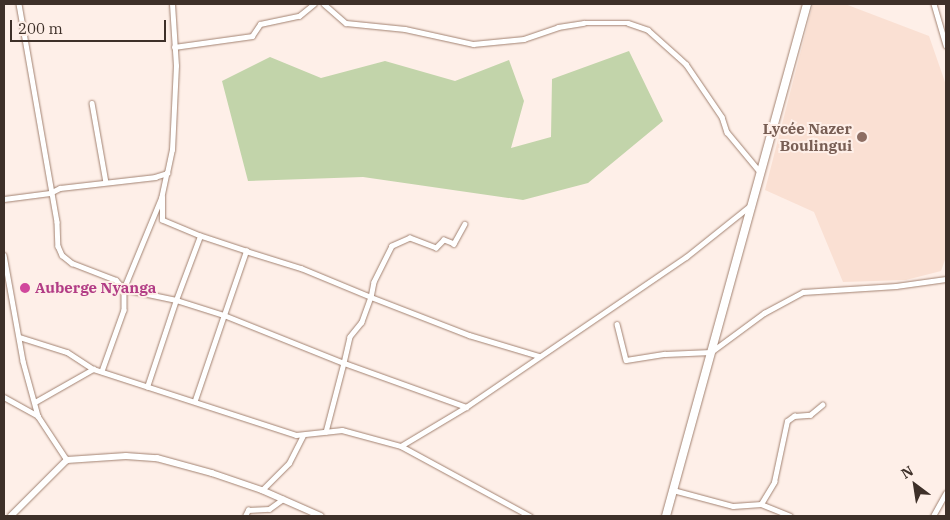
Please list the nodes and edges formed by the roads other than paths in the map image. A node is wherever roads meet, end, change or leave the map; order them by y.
1 (18, 4) edge
2 (172, 4) edge
3 (314, 4) edge
4 (324, 4) edge
5 (807, 4) edge
6 (934, 4) edge
7 (946, 45) edge
8 (174, 47) junction
9 (92, 103) dead end
10 (167, 173) junction
11 (762, 174) junction
12 (106, 182) junction
13 (50, 193) junction
14 (162, 197) junction
15 (4, 199) edge
16 (755, 202) junction
17 (465, 224) dead end
18 (200, 236) junction
19 (246, 251) junction
20 (4, 255) edge
21 (946, 278) edge
22 (124, 289) junction
23 (371, 297) junction
24 (176, 300) junction
25 (224, 315) junction
26 (617, 324) dead end
27 (19, 338) junction
28 (711, 352) junction
29 (539, 356) junction
30 (344, 363) junction
31 (93, 369) junction
32 (102, 371) junction
33 (147, 387) junction
34 (4, 397) edge
35 (195, 400) junction
36 (36, 402) junction
37 (822, 406) dead end
38 (466, 407) junction
39 (38, 416) junction
40 (326, 432) junction
41 (303, 436) junction
42 (401, 446) junction
43 (67, 460) junction
44 (262, 490) junction
45 (673, 490) junction
46 (946, 493) edge
47 (283, 499) junction
48 (761, 504) junction
49 (526, 515) edge
50 (12, 516) edge
51 (245, 516) edge
52 (321, 516) edge
53 (666, 516) edge
54 (790, 516) edge
55 (933, 516) edge

1 - 13 street
2 - 8 street
3 - 8 street
4 - 11 street
5 - 11 highway
6 - 7 street
8 - 10 street
9 - 12 street
10 - 12 street
10 - 14 street
11 - 16 highway
12 - 13 street
13 - 15 street
13 - 22 street
14 - 18 street
14 - 22 street
16 - 28 highway
16 - 29 street
17 - 23 street
18 - 19 street
18 - 24 street
19 - 23 street
19 - 25 street
20 - 27 street
21 - 28 street
22 - 24 street
22 - 32 street
23 - 29 street
23 - 30 street
24 - 25 street
24 - 33 street
25 - 30 street
25 - 35 street
26 - 28 street
27 - 31 street
27 - 36 street
28 - 45 highway
29 - 38 street
30 - 38 street
30 - 40 street
31 - 32 street
31 - 36 street
32 - 33 street
33 - 35 street
34 - 39 street
35 - 41 street
36 - 39 street
37 - 48 street
38 - 42 street
39 - 43 street
40 - 41 street
40 - 42 street
41 - 44 street
42 - 49 street
43 - 44 street
43 - 50 street
44 - 47 street
45 - 48 street
45 - 53 highway
46 - 55 street
47 - 51 street
47 - 52 street
48 - 54 street

